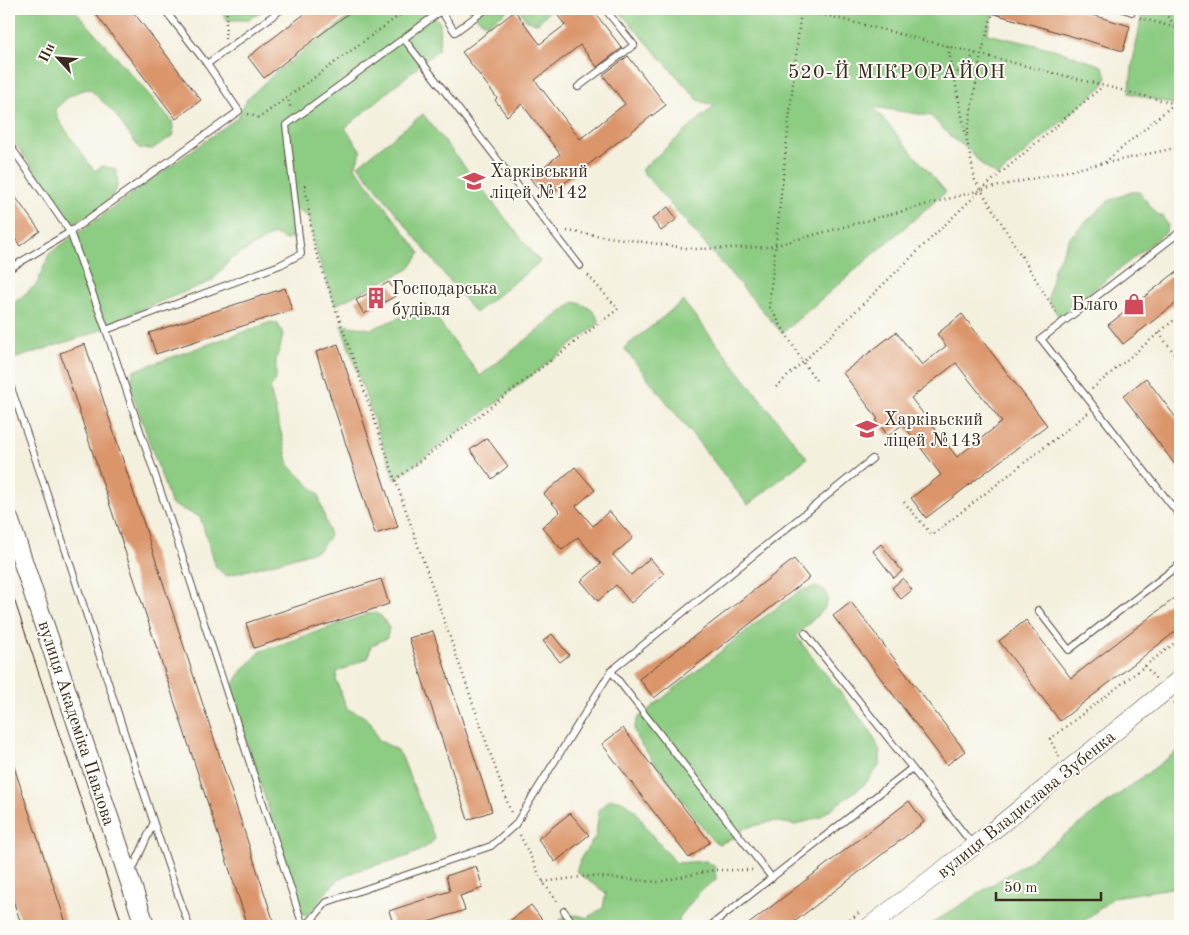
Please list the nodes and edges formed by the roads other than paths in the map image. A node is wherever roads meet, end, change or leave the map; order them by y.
1 (164, 9) edge
2 (282, 9) edge
3 (486, 9) edge
4 (605, 9) edge
5 (1123, 9) edge
6 (1132, 12) dead end
7 (404, 38) junction
8 (207, 64) junction
9 (578, 88) dead end
10 (9, 144) edge
11 (70, 232) junction
12 (1180, 232) edge
13 (580, 266) road end
14 (9, 269) edge
15 (106, 330) junction
16 (9, 382) edge
17 (872, 459) dead end
18 (1180, 516) edge
19 (9, 520) edge
20 (1180, 564) edge
21 (1038, 610) dead end
22 (805, 634) dead end
23 (611, 671) junction
24 (1180, 679) edge
25 (912, 768) junction
26 (153, 824) junction
27 (974, 846) junction
28 (772, 878) junction
29 (128, 879) junction
30 (564, 911) road end
31 (145, 926) edge
32 (189, 926) edge
33 (305, 926) edge
34 (575, 926) edge
35 (710, 926) edge
36 (870, 926) edge

1 - 8 lane
2 - 8 lane
3 - 7 lane
4 - 9 lane
5 - 6 lane
7 - 13 lane
7 - 15 lane
8 - 11 lane
10 - 11 lane
11 - 14 lane
11 - 15 lane
12 - 18 lane
15 - 33 lane
16 - 26 lane
17 - 23 lane
19 - 29 main road, вулиця Академіка Павлова
20 - 21 lane
22 - 25 lane
23 - 28 lane
23 - 33 lane
24 - 27 street, вулиця Владислава Зубенка
25 - 27 lane
25 - 28 lane
26 - 29 lane
26 - 32 lane
27 - 36 street, вулиця Владислава Зубенка
28 - 35 lane
29 - 31 main road, вулиця Академіка Павлова
30 - 34 lane

